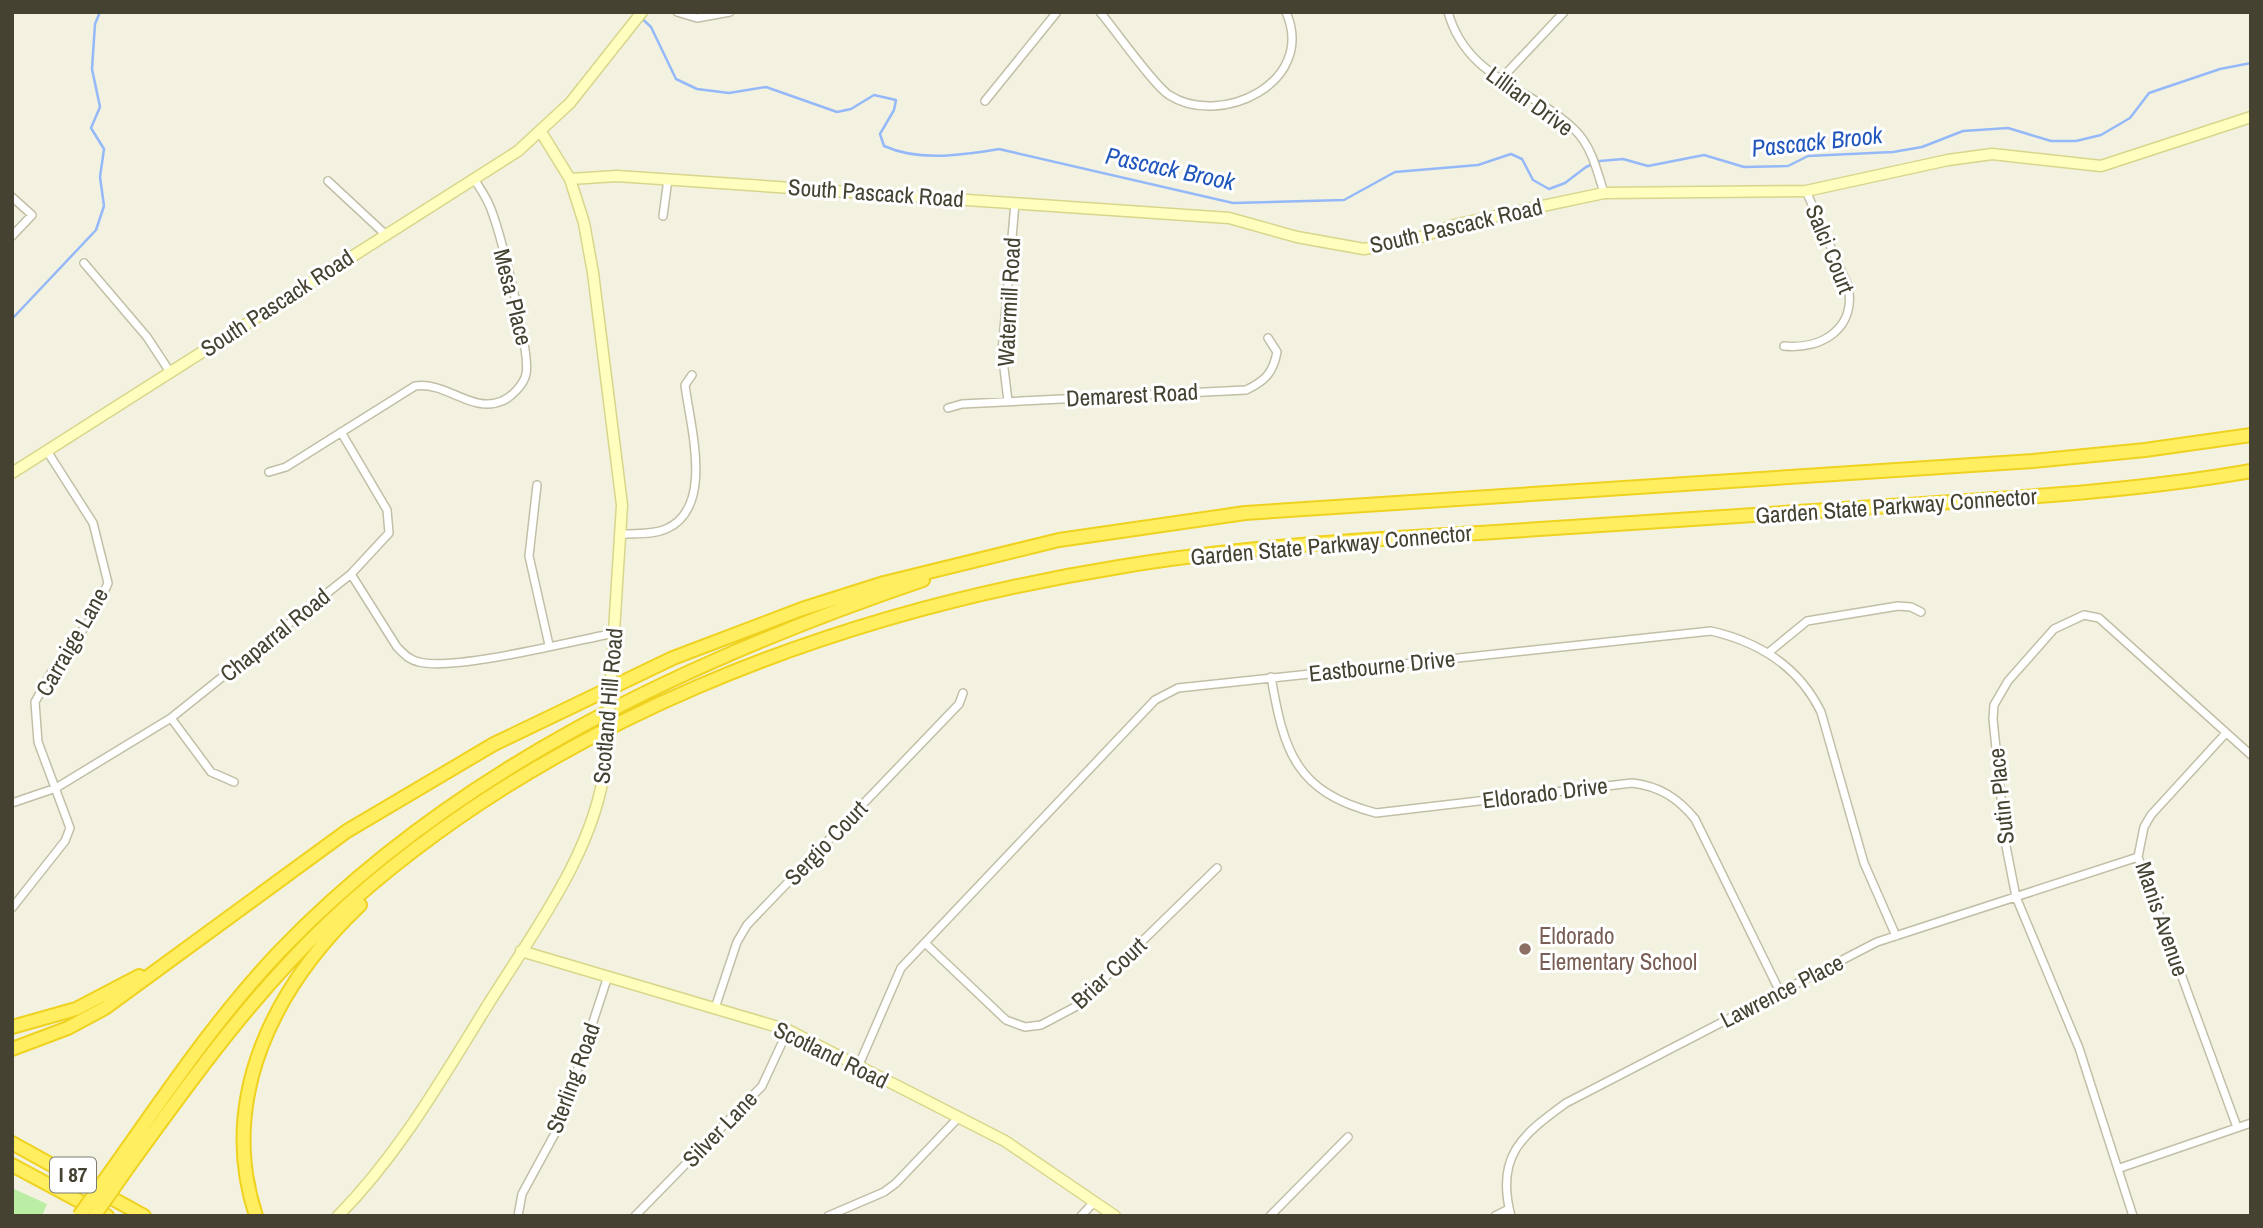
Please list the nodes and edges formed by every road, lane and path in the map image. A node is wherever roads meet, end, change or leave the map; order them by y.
1 (642, 12) edge
2 (677, 12) edge
3 (730, 12) edge
4 (1057, 12) edge
5 (1100, 12) edge
6 (1286, 12) edge
7 (1448, 12) edge
8 (1564, 12) edge
9 (1500, 80) junction
10 (985, 102) dead end
11 (2251, 117) edge
12 (541, 132) junction
13 (474, 179) junction
14 (570, 179) junction
15 (668, 179) junction
16 (328, 181) dead end
17 (1806, 191) junction
18 (1604, 193) junction
19 (12, 197) edge
20 (1015, 203) junction
21 (663, 216) dead end
22 (385, 234) junction
23 (12, 236) edge
24 (83, 263) dead end
25 (1268, 338) dead end
26 (1784, 346) dead end
27 (170, 372) junction
28 (692, 375) dead end
29 (1008, 401) junction
30 (948, 408) dead end
31 (341, 432) junction
32 (2251, 435) edge
33 (47, 451) junction
34 (2251, 471) edge
35 (269, 472) dead end
36 (12, 473) edge
37 (537, 485) dead end
38 (623, 534) junction
39 (1010, 550) junction
40 (351, 574) junction
41 (1921, 612) dead end
42 (615, 633) junction
43 (549, 645) junction
44 (1768, 653) junction
45 (1271, 677) junction
46 (963, 693) dead end
47 (171, 718) junction
48 (2226, 733) junction
49 (2251, 755) edge
50 (234, 782) dead end
51 (56, 788) junction
52 (14, 802) edge
53 (460, 817) junction
54 (2138, 857) junction
55 (1217, 868) dead end
56 (2015, 897) junction
57 (12, 908) edge
58 (1896, 936) junction
59 (925, 943) junction
60 (187, 948) junction
61 (521, 951) junction
62 (608, 976) junction
63 (1780, 992) junction
64 (715, 1008) junction
65 (12, 1027) edge
66 (788, 1030) junction
67 (12, 1049) edge
68 (858, 1067) junction
69 (958, 1118) junction
70 (2251, 1123) edge
71 (2237, 1128) junction
72 (1348, 1137) dead end
73 (12, 1143) edge
74 (124, 1163) junction
75 (12, 1166) edge
76 (2120, 1168) junction
77 (1095, 1201) junction
78 (1510, 1212) edge
79 (79, 1216) edge
80 (94, 1216) edge
81 (107, 1216) edge
82 (144, 1216) edge
83 (256, 1216) edge
84 (338, 1216) edge
85 (518, 1216) edge
86 (635, 1216) edge
87 (828, 1216) edge
88 (1081, 1216) edge
89 (1115, 1216) edge
90 (1270, 1216) edge
91 (1495, 1216) edge
92 (2133, 1216) edge

1 - 12 street, South Pascack Road
2 - 3 street
4 - 10 street
5 - 6 street
7 - 9 street, Lillian Drive
8 - 9 street
9 - 18 street, Lillian Drive
11 - 17 street, South Pascack Road
12 - 13 street, South Pascack Road
12 - 14 street, Scotland Hill Road
13 - 22 street, South Pascack Road
13 - 31 street, Mesa Place
14 - 15 street, South Pascack Road
14 - 38 street, Scotland Hill Road
15 - 20 street, South Pascack Road
15 - 21 street
16 - 22 street
17 - 18 street, South Pascack Road
17 - 26 street, Salci Court
18 - 20 street, South Pascack Road
19 - 23 street
20 - 29 street, Watermill Road
22 - 27 street, South Pascack Road
24 - 27 street
25 - 29 street, Demarest Road
27 - 33 street, South Pascack Road
28 - 38 street
29 - 30 street, Demarest Road
31 - 35 street, Mesa Place
31 - 40 street, Chaparral Road
32 - 39 highway, Garden State Parkway Connector
33 - 36 street, South Pascack Road
33 - 51 street, Carraige Lane
34 - 53 highway, Garden State Parkway Connector
37 - 43 street
38 - 42 street, Scotland Hill Road
39 - 60 highway
39 - 74 highway
40 - 43 street
40 - 47 street, Chaparral Road
41 - 44 street
42 - 43 street
42 - 61 street, Scotland Hill Road, bridge
44 - 45 street, Eastbourne Drive
44 - 58 street, Eastbourne Drive
45 - 59 street, Eastbourne Drive
45 - 63 street, Eldorado Drive
46 - 64 street, Sergio Court
47 - 50 street
47 - 51 street, Chaparral Road
48 - 49 street, Sutin Place
48 - 54 street, Manis Avenue
48 - 56 street, Sutin Place
51 - 52 street, Chaparral Road
51 - 57 street, Carraige Lane
53 - 74 highway
53 - 83 highway
54 - 56 street, Lawrence Place
54 - 71 street, Manis Avenue
55 - 59 street, Briar Court
56 - 58 street, Lawrence Place
56 - 76 street, Sutin Place
58 - 63 street, Lawrence Place
59 - 68 street, Eastbourne Drive
60 - 65 highway
60 - 67 highway
61 - 62 street, Scotland Road
61 - 84 street, Scotland Hill Road
62 - 64 street, Scotland Road
62 - 85 street, Sterling Road
63 - 78 street, Lawrence Place
64 - 66 street, Scotland Road
66 - 68 street, Scotland Road
66 - 86 street, Silver Lane
68 - 69 street, Scotland Road
69 - 77 street, Scotland Road
69 - 87 street
70 - 71 street
71 - 76 street
72 - 90 street
73 - 82 highway, I 87
74 - 79 highway, bridge
74 - 80 highway, bridge
75 - 81 highway, I 87
76 - 92 street, Sutin Place
77 - 88 street
77 - 89 street, Scotland Road
78 - 91 street

